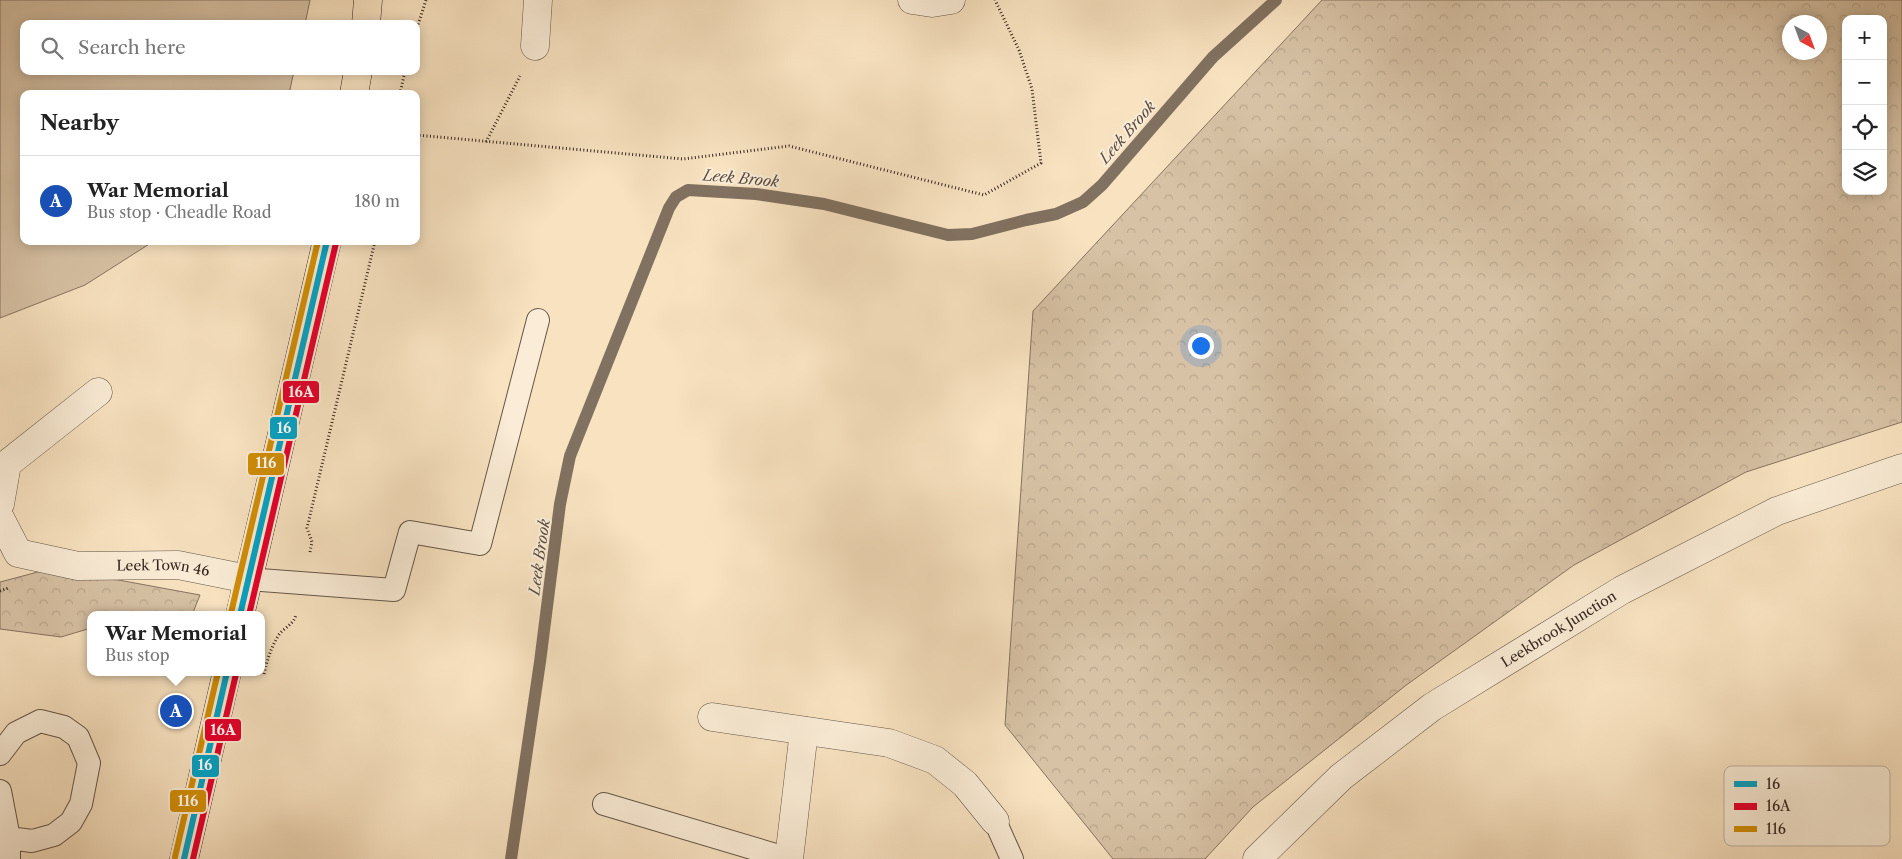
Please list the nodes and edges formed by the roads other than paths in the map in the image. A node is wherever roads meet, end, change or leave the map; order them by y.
1 (368, 0) edge
2 (538, 0) edge
3 (912, 0) edge
4 (951, 0) edge
5 (366, 20) edge
6 (535, 46) road end
7 (357, 75) edge
8 (355, 90) edge
9 (326, 245) edge
10 (538, 320) dead end
11 (98, 392) dead end
12 (1902, 468) edge
13 (0, 504) edge
14 (0, 518) edge
15 (248, 579) junction
16 (241, 611) edge
17 (226, 676) edge
18 (712, 717) dead end
19 (804, 731) junction
20 (0, 754) edge
21 (0, 791) edge
22 (604, 804) dead end
23 (995, 821) joint
24 (9, 849) edge
25 (184, 859) edge
26 (789, 859) edge
27 (1012, 859) edge
28 (1257, 859) edge

1 - 5 highway
2 - 6 street
3 - 4 street
7 - 8 highway
9 - 15 highway
10 - 15 lane
11 - 13 street
12 - 28 street, Leekbrook Junction
14 - 15 street, Leek Town 46
15 - 16 highway
17 - 25 highway
18 - 19 street
19 - 23 street
19 - 26 street
20 - 24 lane
21 - 24 lane
22 - 26 lane
23 - 27 lane

